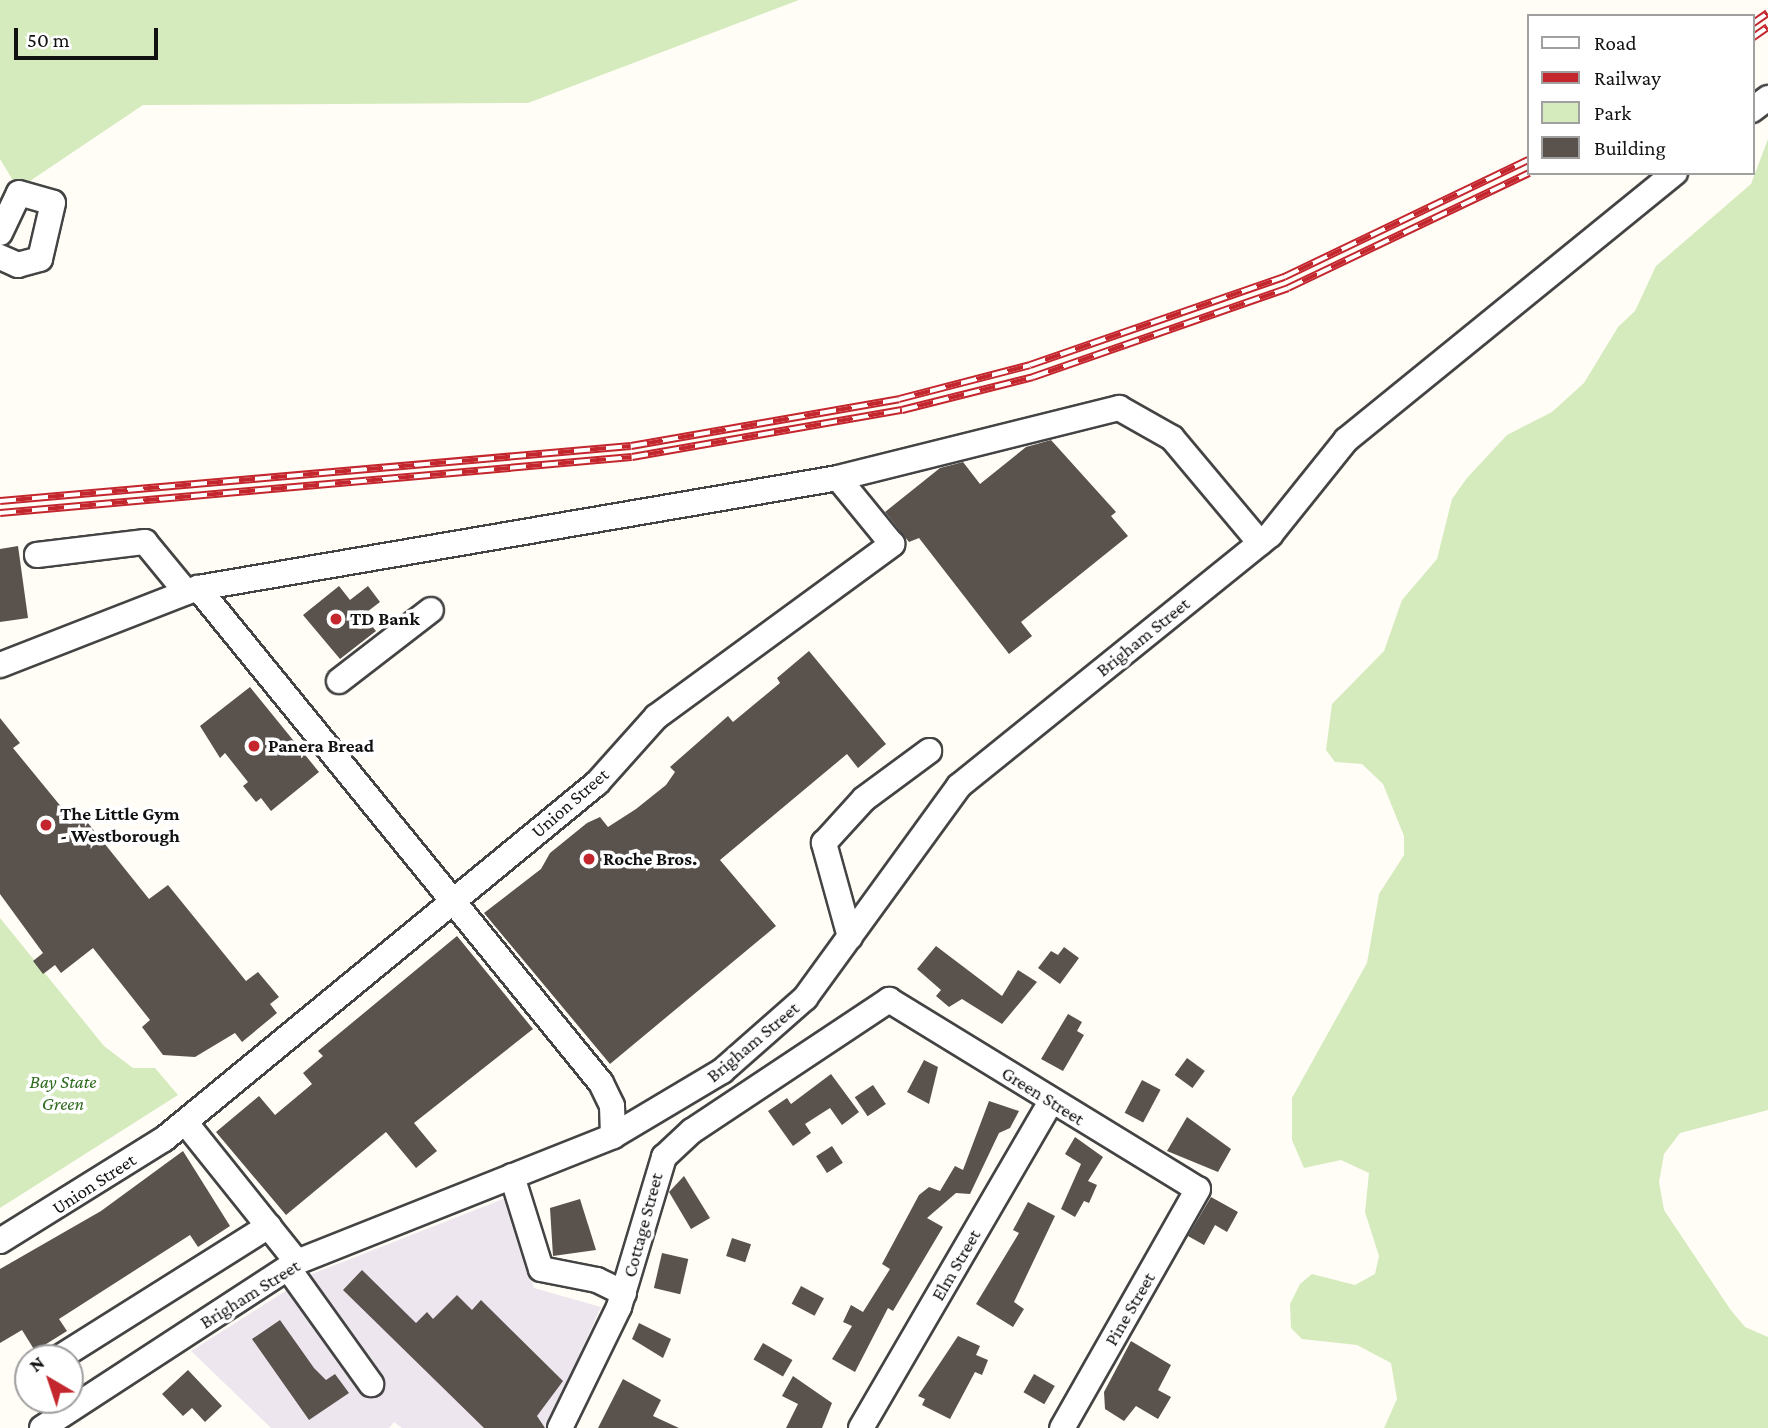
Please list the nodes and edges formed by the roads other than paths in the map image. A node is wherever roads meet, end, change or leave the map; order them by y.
1 (1673, 175) edge
2 (0, 233) edge
3 (0, 257) edge
4 (838, 478) junction
5 (1265, 539) junction
6 (37, 555) dead end
7 (192, 590) junction
8 (431, 610) dead end
9 (0, 665) edge
10 (339, 681) dead end
11 (929, 751) dead end
12 (453, 901) junction
13 (850, 937) junction
14 (889, 1000) joint
15 (1051, 1101) junction
16 (185, 1122) junction
17 (613, 1136) junction
18 (512, 1176) junction
19 (1198, 1189) joint
20 (269, 1226) junction
21 (0, 1241) edge
22 (293, 1265) junction
23 (624, 1293) junction
24 (81, 1344) edge
25 (371, 1384) dead end
26 (42, 1428) edge
27 (560, 1428) edge
28 (861, 1428) edge
29 (1062, 1428) edge

1 - 5 street, Brigham Street
2 - 3 street
4 - 5 street
4 - 7 street
4 - 12 street, Union Street
5 - 13 street, Brigham Street
6 - 7 street
7 - 9 street
7 - 12 street
8 - 10 street
11 - 13 street
12 - 16 street, Union Street
12 - 17 street
13 - 17 street, Brigham Street
14 - 15 street, Green Street
14 - 23 street, Cottage Street
15 - 19 street, Green Street
15 - 28 street, Elm Street
16 - 20 street
16 - 21 street, Union Street
17 - 18 street, Brigham Street
18 - 22 street, Brigham Street
18 - 23 street
19 - 29 street, Pine Street
20 - 22 street
20 - 24 street
22 - 25 street
22 - 26 street, Brigham Street
23 - 27 street, Cottage Street

